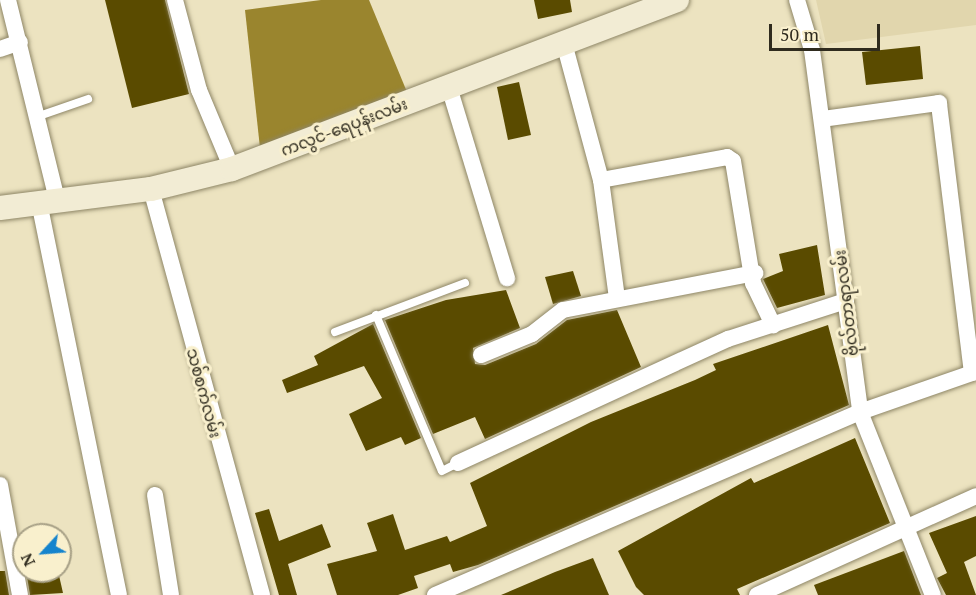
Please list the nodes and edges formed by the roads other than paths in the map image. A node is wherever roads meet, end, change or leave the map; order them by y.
1 (8, 0) edge
2 (175, 0) edge
3 (677, 0) edge
4 (797, 0) edge
5 (20, 42) junction
6 (564, 43) junction
7 (0, 49) edge
8 (449, 87) junction
9 (88, 99) dead end
10 (39, 116) junction
11 (822, 119) junction
12 (232, 169) junction
13 (601, 180) junction
14 (151, 189) junction
15 (48, 200) junction
16 (0, 208) edge
17 (754, 273) junction
18 (507, 278) dead end
19 (465, 283) dead end
20 (617, 299) junction
21 (846, 301) junction
22 (376, 315) junction
23 (773, 325) junction
24 (335, 332) dead end
25 (481, 355) dead end
26 (860, 412) junction
27 (458, 464) joint
28 (0, 485) edge
29 (155, 495) dead end
30 (976, 496) edge
31 (906, 529) junction
32 (464, 590) edge
33 (20, 595) edge
34 (119, 595) edge
35 (171, 595) edge
36 (262, 595) edge
37 (435, 595) edge
38 (757, 595) edge
39 (933, 595) edge

1 - 5 street
2 - 12 street
3 - 6 street, ကလွင်-ရေပုန်းလမ်း
4 - 11 street, ဗိုလ်တာရာလမ်း
5 - 7 street
5 - 10 street
6 - 8 street, ကလွင်-ရေပုန်းလမ်း
6 - 13 street
8 - 12 street, ကလွင်-ရေပုန်းလမ်း
8 - 18 street
9 - 10 lane
10 - 15 street
11 - 21 street, ဗိုလ်တာရာလမ်း
11 - 26 street
12 - 14 street, ကလွင်-ရေပုန်းလမ်း
13 - 17 street
13 - 20 street
14 - 15 street, ကလွင်-ရေပုန်းလမ်း
14 - 36 street, သစ်စက်လမ်း
15 - 16 street, ကလွင်-ရေပုန်းလမ်း
15 - 34 street
17 - 20 street
17 - 23 street
19 - 22 lane
20 - 25 street
21 - 23 street
21 - 26 street, ဗိုလ်တာရာလမ်း
22 - 24 lane
22 - 27 lane
23 - 27 street
26 - 31 street, ဗိုလ်တာရာလမ်း
26 - 32 street
28 - 33 street
29 - 35 street
30 - 31 street
31 - 38 street
31 - 39 street, ဗိုလ်တာရာလမ်း
32 - 37 street

